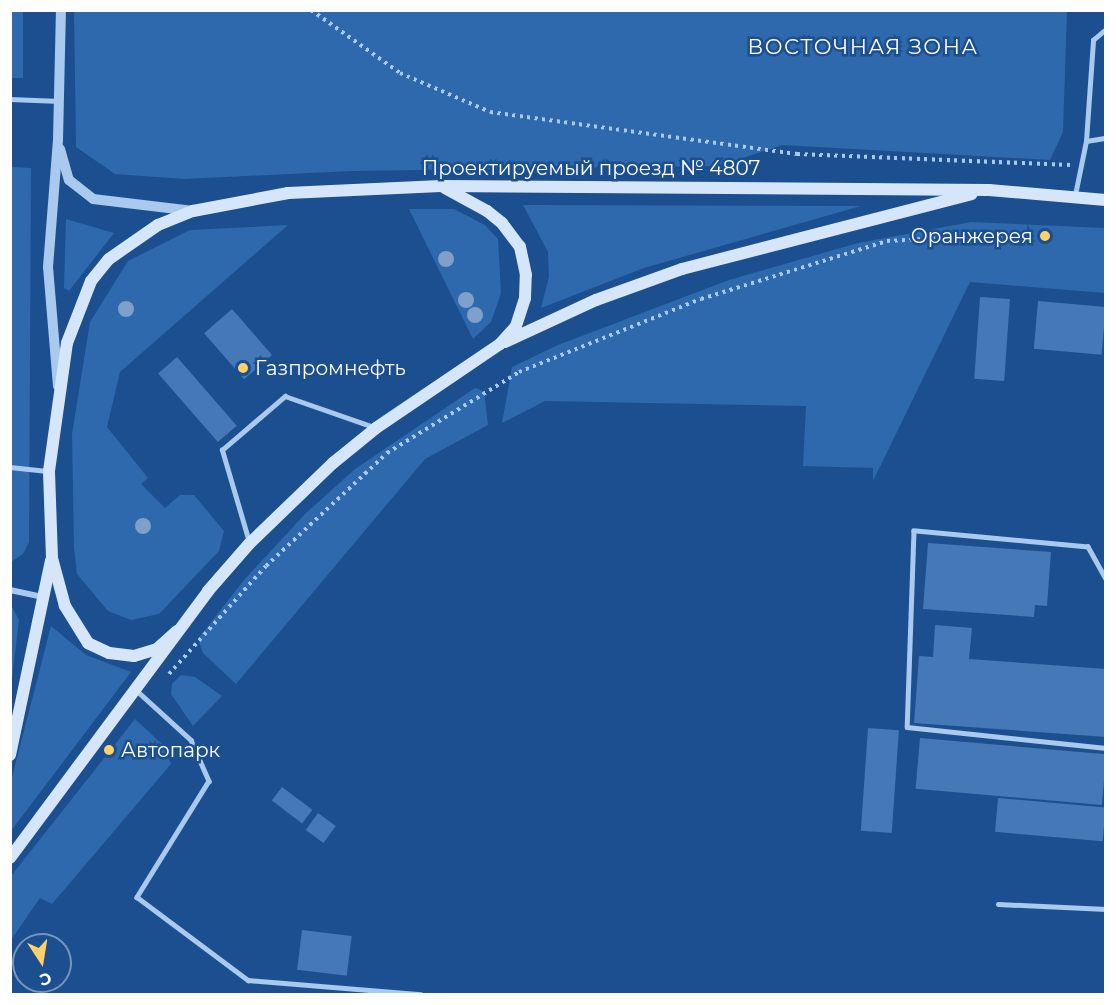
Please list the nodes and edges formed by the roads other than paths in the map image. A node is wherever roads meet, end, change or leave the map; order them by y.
1 (61, 10) edge
2 (1106, 29) edge
3 (10, 99) edge
4 (60, 101) junction
5 (1106, 138) edge
6 (58, 140) junction
7 (1086, 141) junction
8 (441, 186) junction
9 (990, 190) junction
10 (1075, 197) junction
11 (1106, 201) edge
12 (193, 211) junction
13 (500, 344) junction
14 (58, 392) junction
15 (376, 428) junction
16 (10, 468) edge
17 (49, 471) junction
18 (249, 544) junction
19 (52, 558) junction
20 (1106, 580) edge
21 (10, 590) edge
22 (42, 597) junction
23 (177, 631) junction
24 (134, 688) junction
25 (1106, 748) edge
26 (10, 755) edge
27 (10, 858) edge
28 (998, 904) dead end
29 (1106, 909) edge
30 (420, 994) edge

1 - 4 street
2 - 7 lane
3 - 4 lane
4 - 6 street
5 - 7 lane
6 - 12 street
6 - 14 street
7 - 10 lane
8 - 9 main road, Проектируемый проезд № 4807
8 - 12 main road, Проектируемый проезд № 4807
8 - 13 main road
9 - 10 main road, Проектируемый проезд № 4807
9 - 13 main road, Проектируемый проезд № 4807
10 - 11 main road, Проектируемый проезд № 4807
12 - 14 main road, Проектируемый проезд № 4807
13 - 15 main road
14 - 17 main road, Проектируемый проезд № 4807
15 - 18 main road
15 - 18 lane
16 - 17 lane
17 - 19 main road, Проектируемый проезд № 4807
18 - 23 main road
19 - 22 main road
19 - 23 main road
20 - 25 lane
21 - 22 street
22 - 26 main road
23 - 24 main road
24 - 27 main road
24 - 30 lane
28 - 29 lane

